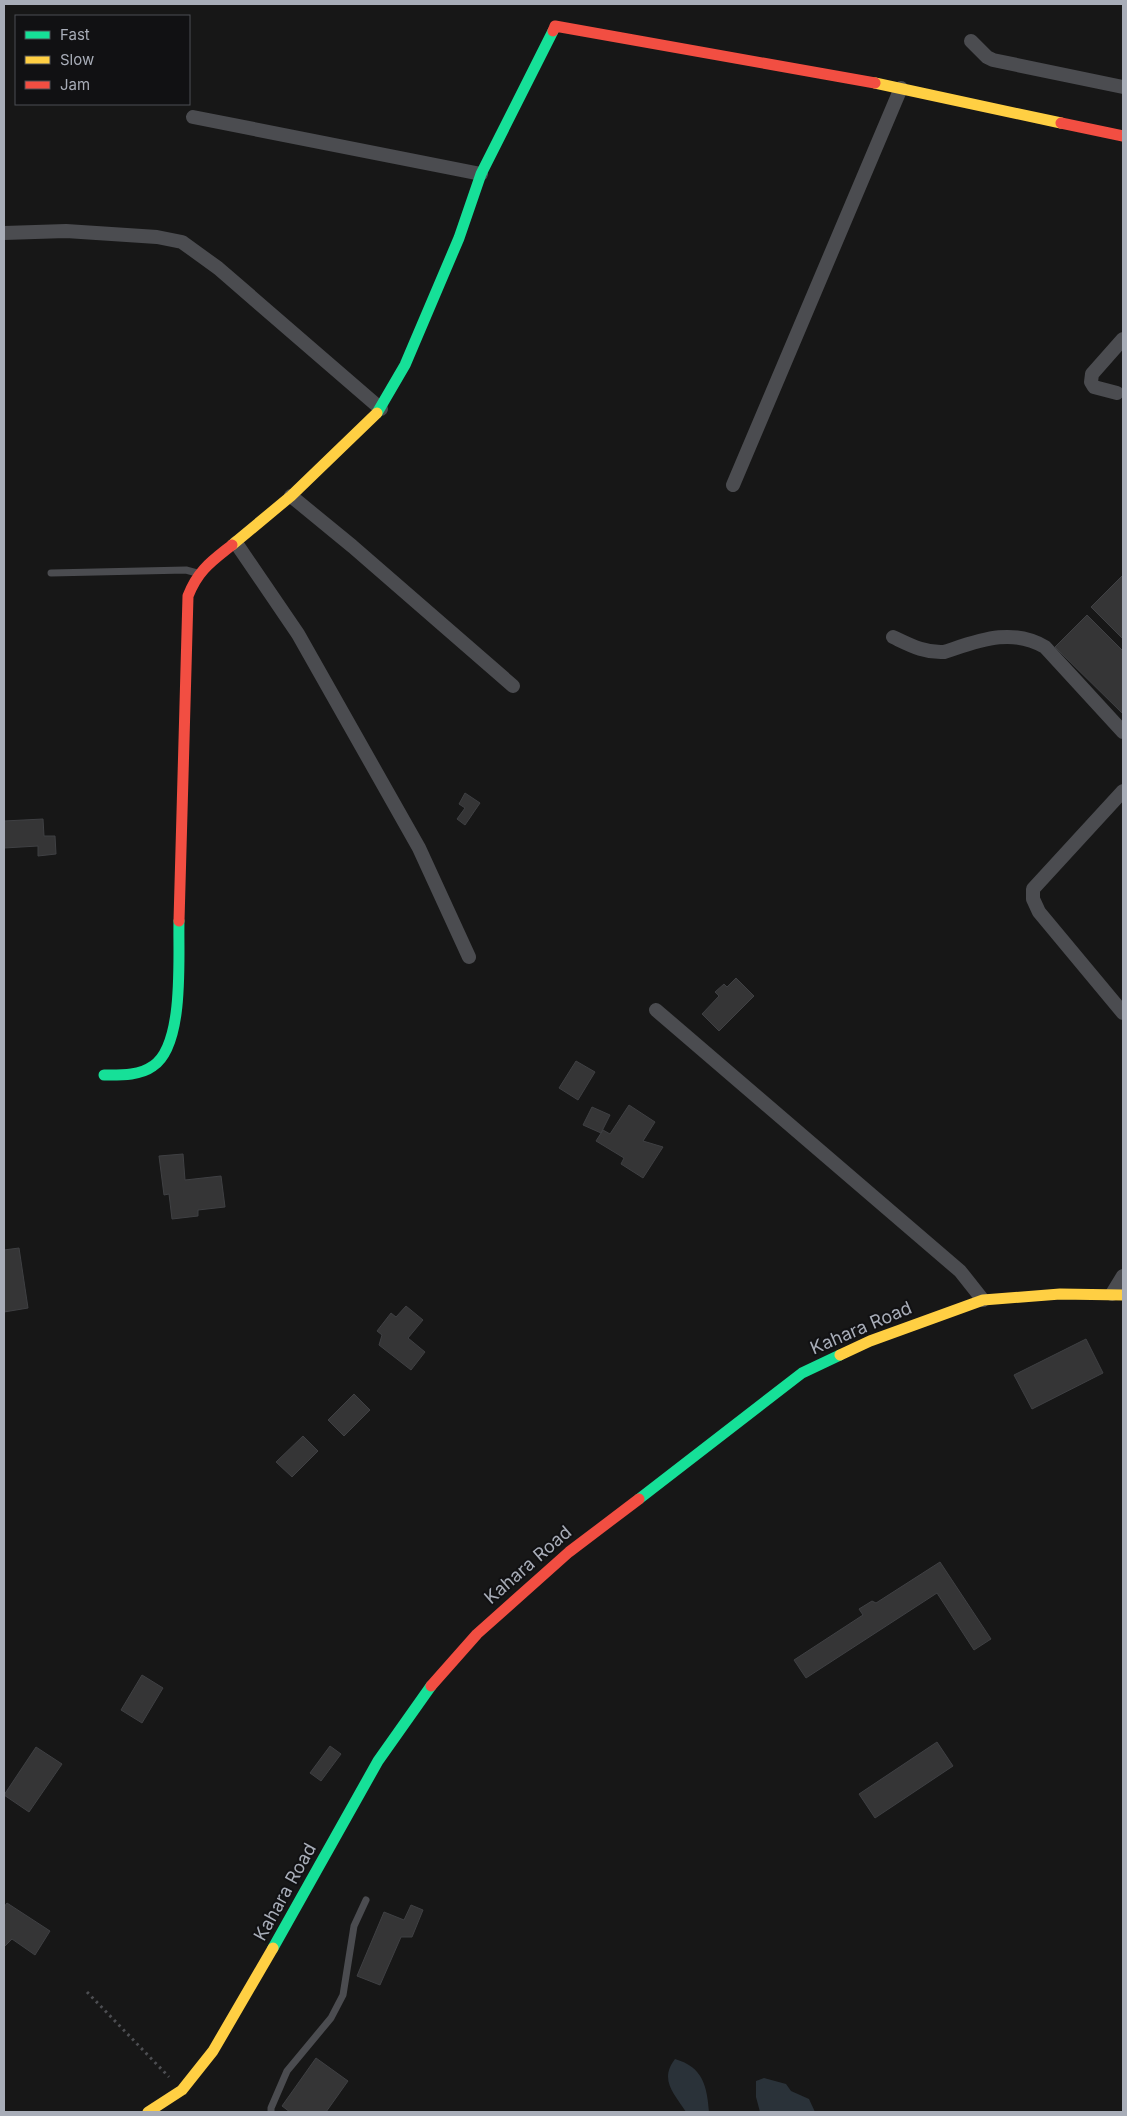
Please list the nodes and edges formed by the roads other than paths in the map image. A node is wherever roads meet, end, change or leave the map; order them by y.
1 (971, 41) dead end
2 (1123, 87) edge
3 (901, 88) junction
4 (193, 117) dead end
5 (1123, 136) edge
6 (481, 174) junction
7 (4, 233) edge
8 (1123, 340) edge
9 (1117, 393) dead end
10 (381, 409) junction
11 (733, 485) dead end
12 (291, 496) junction
13 (236, 543) junction
14 (51, 573) dead end
15 (200, 573) junction
16 (893, 637) dead end
17 (513, 686) dead end
18 (1123, 732) edge
19 (1123, 791) edge
20 (469, 957) dead end
21 (656, 1010) dead end
22 (1123, 1013) edge
23 (104, 1075) dead end
24 (1123, 1276) edge
25 (1118, 1295) edge
26 (983, 1300) junction
27 (366, 1900) dead end
28 (148, 2112) edge
29 (271, 2112) edge

1 - 2 street
3 - 5 street
3 - 6 street
3 - 11 street
4 - 6 street
6 - 10 street
7 - 10 street
8 - 9 street
10 - 12 street
12 - 13 street
12 - 17 street
13 - 15 street
13 - 20 street
14 - 15 lane
15 - 23 street
16 - 18 street
19 - 22 street
21 - 26 street
24 - 25 street
25 - 26 street, Kahara Road
26 - 28 street, Kahara Road
27 - 29 lane

